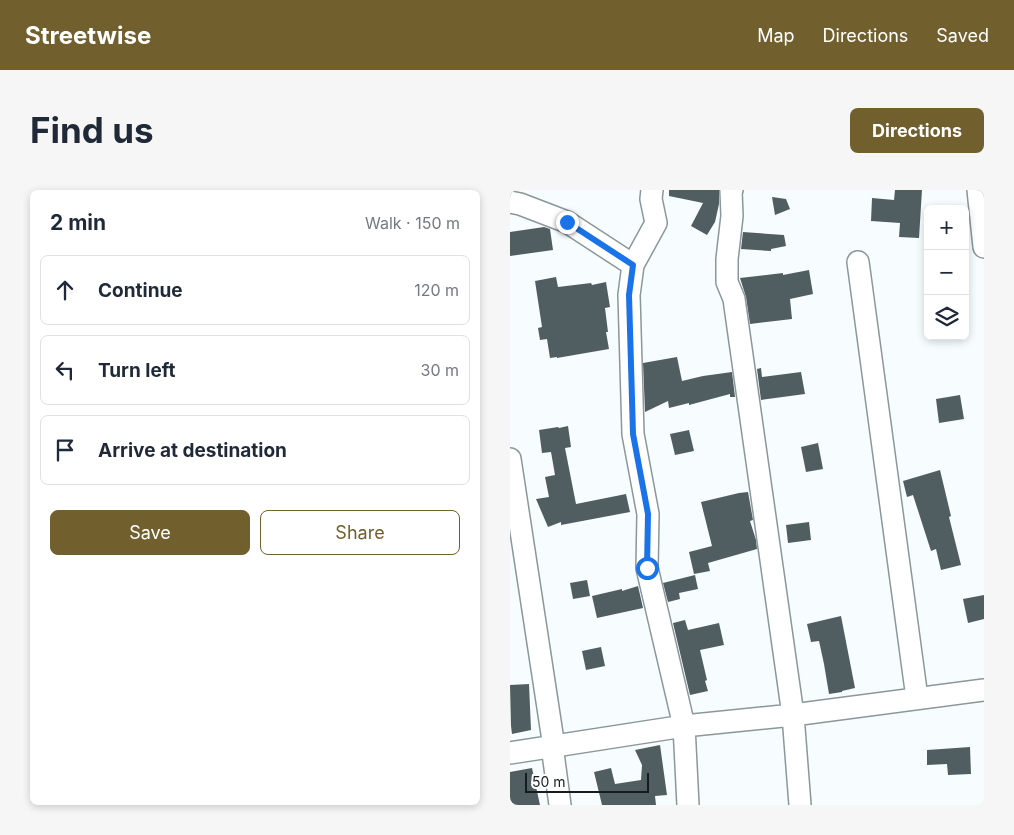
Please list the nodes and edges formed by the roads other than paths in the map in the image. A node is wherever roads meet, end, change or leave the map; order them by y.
1 (652, 190) edge
2 (732, 190) edge
3 (978, 190) edge
4 (510, 202) edge
5 (984, 247) edge
6 (858, 262) dead end
7 (633, 265) junction
8 (510, 458) edge
9 (984, 690) edge
10 (917, 698) junction
11 (792, 715) junction
12 (684, 726) junction
13 (554, 746) junction
14 (510, 753) edge
15 (560, 805) edge
16 (688, 805) edge
17 (800, 805) edge

1 - 7 street
2 - 11 street
3 - 5 street
4 - 7 street
6 - 10 street
7 - 12 street
8 - 13 street
9 - 10 street
10 - 11 street
11 - 12 street
11 - 17 street
12 - 13 street
12 - 16 street
13 - 14 street
13 - 15 street

